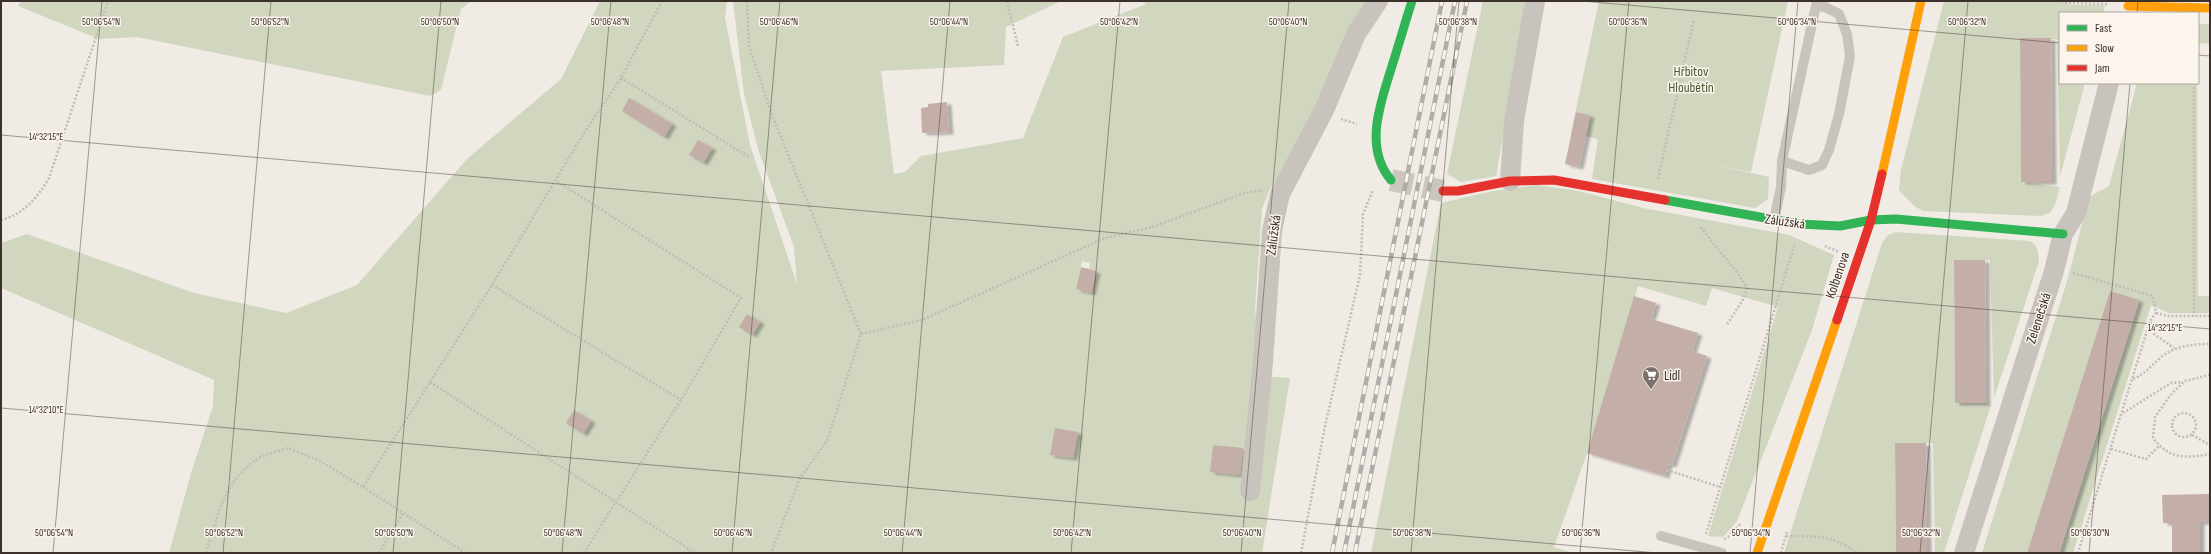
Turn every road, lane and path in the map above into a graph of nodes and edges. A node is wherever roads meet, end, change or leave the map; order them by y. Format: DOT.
graph roads {
  1 [pos="108,1"];
  2 [pos="662,1"];
  3 [pos="747,1"];
  4 [pos="1007,1"];
  5 [pos="1378,1"];
  6 [pos="1412,1"];
  7 [pos="1535,1"];
  8 [pos="1921,1"];
  9 [pos="2062,1"];
  10 [pos="1816,3"];
  11 [pos="2127,7"];
  12 [pos="2210,8"];
  13 [pos="1694,19"];
  14 [pos="1018,46"];
  15 [pos="621,78"];
  16 [pos="2109,84"];
  17 [pos="2194,84"];
  18 [pos="749,157"];
  19 [pos="1782,161"];
  20 [pos="1383,173"];
  21 [pos="1391,180"];
  22 [pos="556,181"];
  23 [pos="1510,181"];
  24 [pos="1443,191"];
  25 [pos="1280,194"];
  26 [pos="1654,198"];
  27 [pos="1686,202"];
  28 [pos="1,220"];
  29 [pos="1774,220"];
  30 [pos="1872,220"];
  31 [pos="2063,234"];
  32 [pos="1797,237"];
  33 [pos="1831,249"];
  34 [pos="1842,253"];
  35 [pos="2054,271"];
  36 [pos="492,285"];
  37 [pos="2156,313"];
  38 [pos="2194,316"];
  39 [pos="2210,316"];
  40 [pos="2150,321"];
  41 [pos="1726,326"];
  42 [pos="861,334"];
  43 [pos="2210,344"];
  44 [pos="2174,348"];
  45 [pos="2210,375"];
  46 [pos="2132,379"];
  47 [pos="2185,381"];
  48 [pos="430,382"];
  49 [pos="681,400"];
  50 [pos="2122,413"];
  51 [pos="2192,434"];
  52 [pos="2210,445"];
  53 [pos="2160,446"];
  54 [pos="2111,449"];
  55 [pos="2210,454"];
  56 [pos="1667,470"];
  57 [pos="363,487"];
  58 [pos="1720,487"];
  59 [pos="1250,491"];
  60 [pos="616,502"];
  61 [pos="403,513"];
  62 [pos="1740,523"];
  63 [pos="1660,536"];
  64 [pos="1786,536"];
  65 [pos="1711,538"];
  66 [pos="1722,540"];
  67 [pos="206,553"];
  68 [pos="379,553"];
  69 [pos="464,553"];
  70 [pos="584,553"];
  71 [pos="695,553"];
  72 [pos="771,553"];
  73 [pos="1301,553"];
  74 [pos="1722,553"];
  75 [pos="1757,553"];
  76 [pos="1857,553"];
  77 [pos="1964,553"];
  78 [pos="2078,553"];
  1 -- 28 [label="path"];
  2 -- 15 [label="path"];
  3 -- 42 [label="path"];
  4 -- 14 [label="path"];
  5 -- 25 [label="street, Zálužská"];
  6 -- 20 [label="street"];
  7 -- 23 [label="street"];
  8 -- 30 [label="street, Kolbenova"];
  9 -- 11 [label="path"];
  10 -- 19 [label="lane"];
  10 -- 19 [label="lane"];
  11 -- 12 [label="street"];
  13 -- 26 [label="path"];
  15 -- 18 [label="path"];
  15 -- 22 [label="path"];
  16 -- 31 [label="street, Zelenečská"];
  17 -- 38 [label="path"];
  19 -- 29 [label="lane"];
  20 -- 21 [label="street"];
  20 -- 73 [label="path"];
  22 -- 36 [label="path"];
  22 -- 49 [label="path"];
  23 -- 24 [label="street, Zálužská"];
  23 -- 26 [label="street, Zálužská"];
  25 -- 42 [label="path"];
  25 -- 59 [label="street, Zálužská"];
  26 -- 27 [label="street, Zálužská"];
  27 -- 29 [label="street, Zálužská"];
  27 -- 41 [label="path"];
  29 -- 30 [label="street, Zálužská"];
  30 -- 31 [label="street, Zálužská"];
  30 -- 75 [label="street, Kolbenova"];
  31 -- 35 [label="street, Zelenečská"];
  32 -- 58 [label="path"];
  33 -- 34 [label="path"];
  35 -- 37 [label="path"];
  35 -- 77 [label="street, Zelenečská"];
  36 -- 48 [label="path"];
  36 -- 49 [label="path"];
  37 -- 38 [label="path"];
  37 -- 40 [label="path"];
  38 -- 39 [label="path"];
  40 -- 44 [label="path"];
  40 -- 46 [label="path"];
  42 -- 72 [label="path"];
  43 -- 44 [label="path"];
  44 -- 46 [label="path"];
  45 -- 47 [label="path"];
  46 -- 50 [label="path"];
  47 -- 50 [label="path"];
  47 -- 53 [label="path"];
  48 -- 57 [label="path"];
  48 -- 60 [label="path"];
  49 -- 60 [label="path"];
  50 -- 54 [label="path"];
  51 -- 51 [label="path"];
  51 -- 52 [label="path"];
  53 -- 54 [label="path"];
  53 -- 55 [label="path"];
  54 -- 78 [label="path"];
  56 -- 58 [label="path"];
  57 -- 61 [label="path"];
  57 -- 67 [label="path"];
  58 -- 65 [label="path"];
  60 -- 70 [label="path"];
  60 -- 71 [label="path"];
  61 -- 68 [label="path"];
  61 -- 69 [label="path"];
  62 -- 66 [label="path"];
  63 -- 74 [label="lane"];
  64 -- 76 [label="path"];
}
